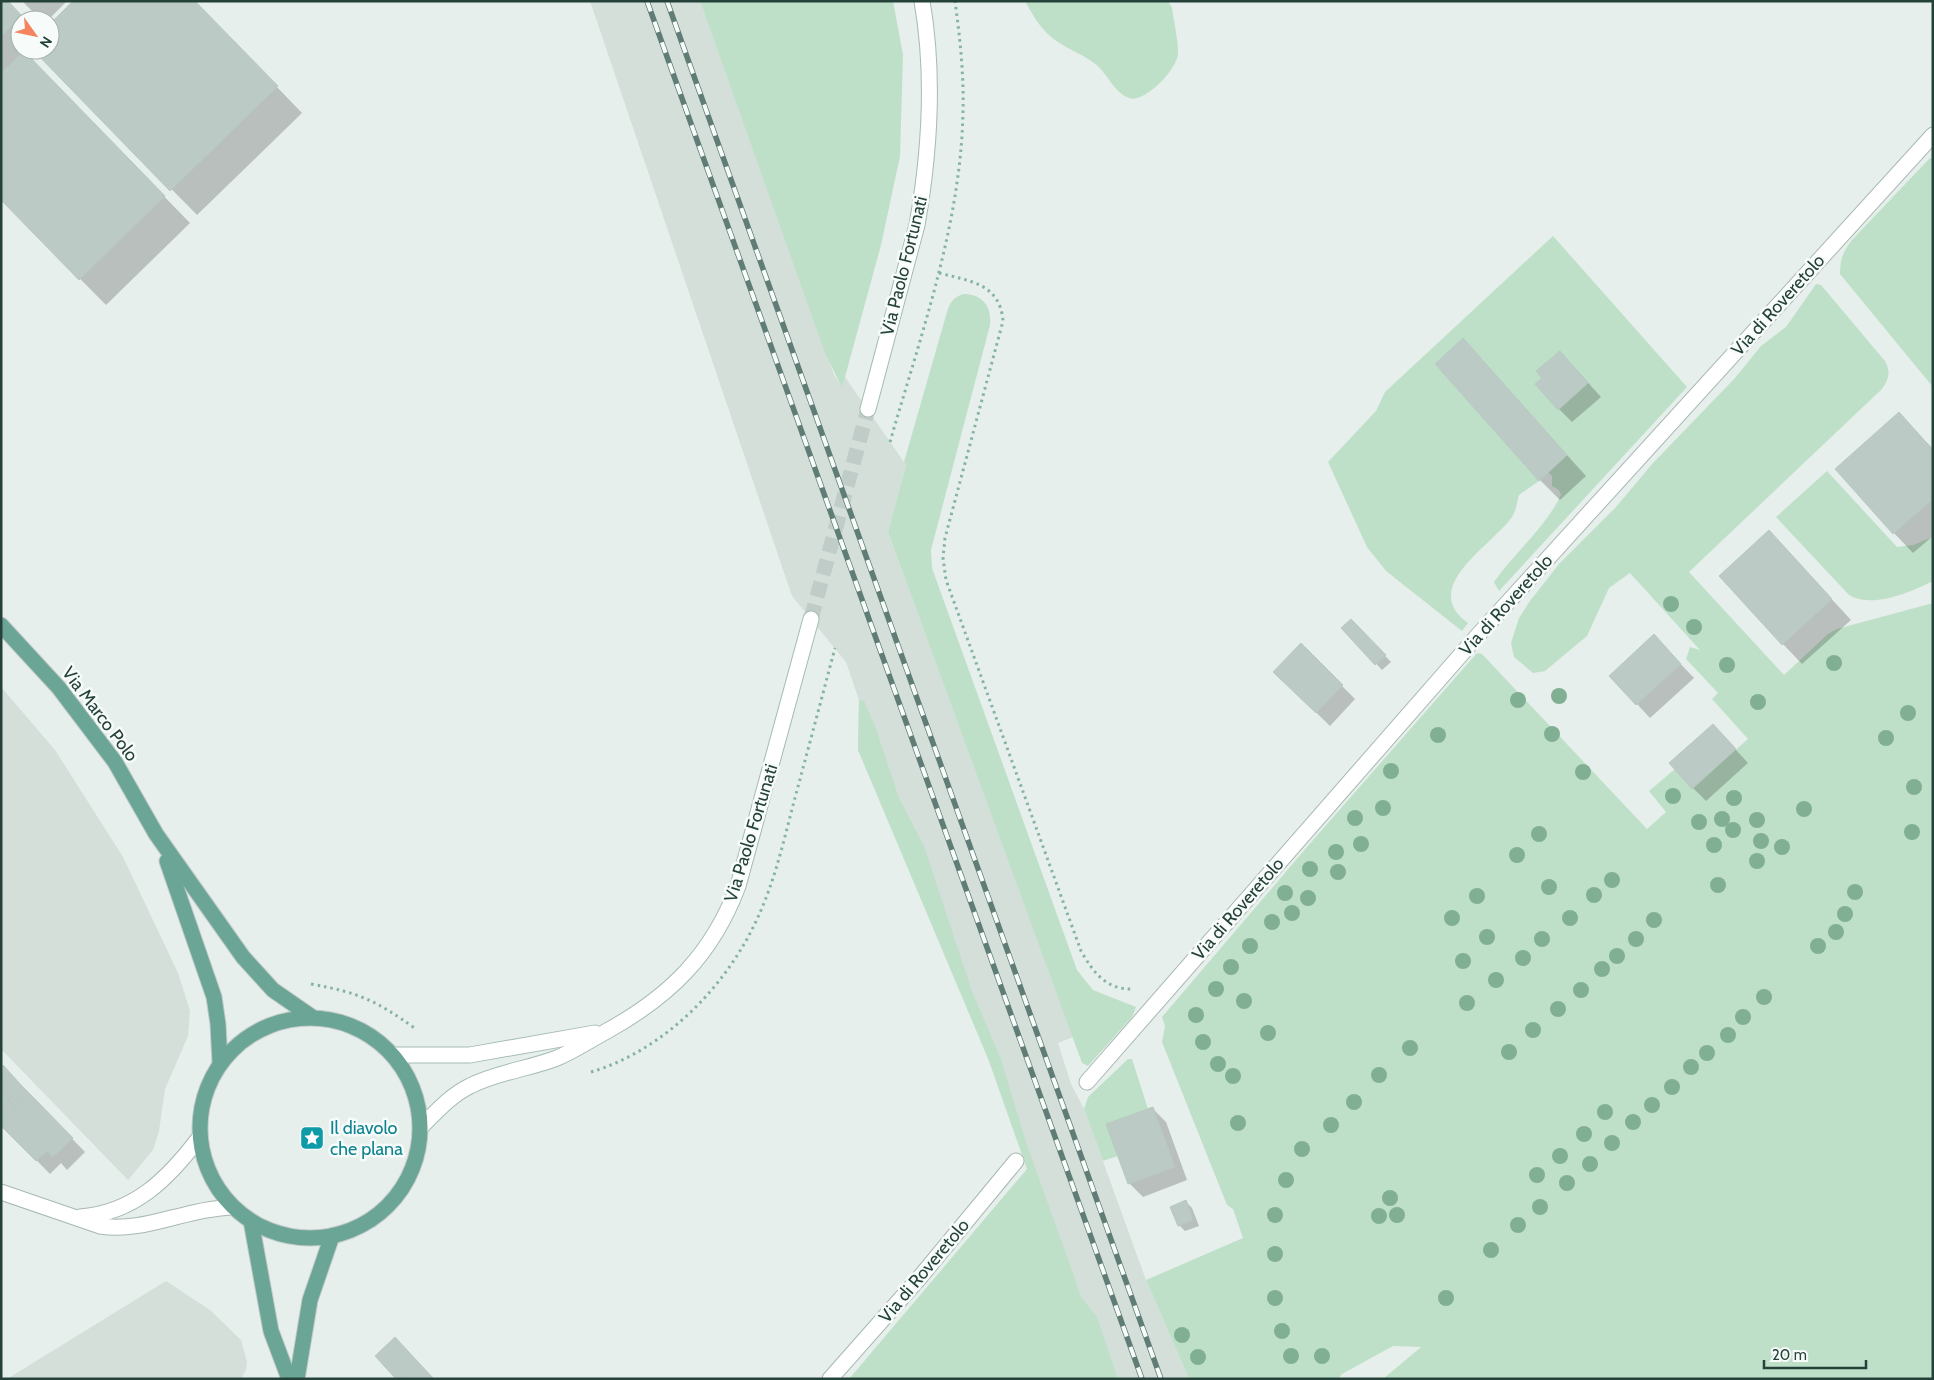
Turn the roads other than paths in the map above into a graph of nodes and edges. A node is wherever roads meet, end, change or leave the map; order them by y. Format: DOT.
graph roads {
  1 [pos="922,1"];
  2 [pos="1933,135"];
  3 [pos="868,409"];
  4 [pos="811,619"];
  5 [pos="1,625"];
  6 [pos="156,834"];
  7 [pos="312,1018"];
  8 [pos="608,1030"];
  9 [pos="394,1055"];
  10 [pos="220,1062"];
  11 [pos="1087,1082"];
  12 [pos="421,1127"];
  13 [pos="199,1138"];
  14 [pos="1016,1161"];
  15 [pos="1,1192"];
  16 [pos="232,1207"];
  17 [pos="78,1217"];
  18 [pos="251,1220"];
  19 [pos="332,1236"];
  20 [pos="289,1379"];
  21 [pos="298,1379"];
  22 [pos="830,1379"];
  1 -- 3 [label="street, Via Paolo Fortunati"];
  2 -- 11 [label="street, Via di Roveretolo"];
  4 -- 8 [label="street, Via Paolo Fortunati"];
  5 -- 6 [label="main road, Via Marco Polo"];
  6 -- 7 [label="main road, Via Marco Polo"];
  6 -- 10 [label="main road, Via Marco Polo"];
  7 -- 9 [label="main road"];
  7 -- 10 [label="main road"];
  8 -- 9 [label="street, Via Paolo Fortunati"];
  8 -- 12 [label="street, Via Paolo Fortunati"];
  9 -- 12 [label="main road"];
  10 -- 13 [label="main road"];
  12 -- 19 [label="main road"];
  13 -- 16 [label="main road"];
  13 -- 17 [label="street"];
  14 -- 22 [label="street, Via di Roveretolo"];
  15 -- 17 [label="street"];
  16 -- 17 [label="street"];
  16 -- 18 [label="main road"];
  18 -- 19 [label="main road"];
  18 -- 20 [label="main road"];
  19 -- 21 [label="main road"];
}
